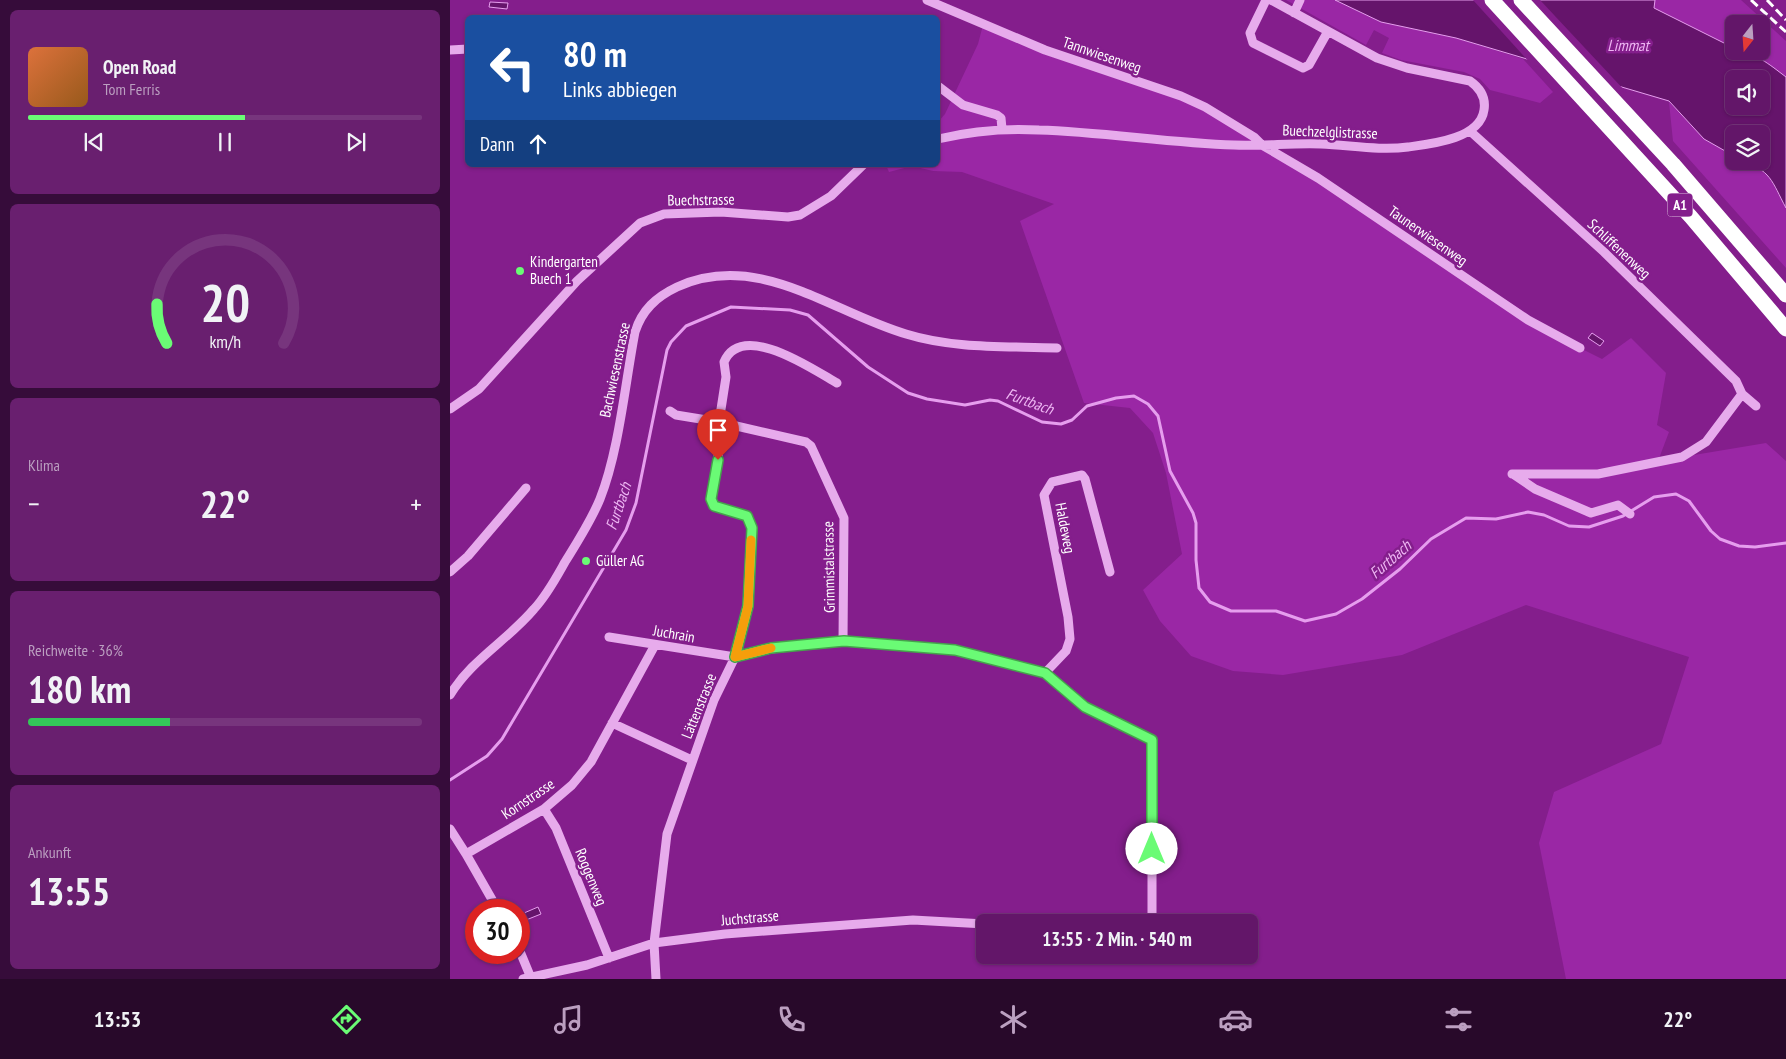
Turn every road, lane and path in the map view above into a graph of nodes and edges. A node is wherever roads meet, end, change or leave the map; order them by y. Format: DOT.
graph roads {
  1 [pos="927,0"];
  2 [pos="1266,0"];
  3 [pos="1271,0"];
  4 [pos="1300,0"];
  5 [pos="1492,0"];
  6 [pos="1521,0"];
  7 [pos="1294,13"];
  8 [pos="1327,33"];
  9 [pos="465,49"];
  10 [pos="450,50"];
  11 [pos="940,88"];
  12 [pos="1002,129"];
  13 [pos="1470,131"];
  14 [pos="940,139"];
  15 [pos="1262,145"];
  16 [pos="861,167"];
  17 [pos="1786,295"];
  18 [pos="1786,329"];
  19 [pos="1057,348"];
  20 [pos="1580,348"];
  21 [pos="837,383"];
  22 [pos="1742,394"];
  23 [pos="1756,406"];
  24 [pos="450,409"];
  25 [pos="670,411"];
  26 [pos="719,422"];
  27 [pos="526,488"];
  28 [pos="1628,511"];
  29 [pos="450,572"];
  30 [pos="1110,572"];
  31 [pos="608,637"];
  32 [pos="844,641"];
  33 [pos="655,645"];
  34 [pos="735,657"];
  35 [pos="1045,673"];
  36 [pos="450,695"];
  37 [pos="612,723"];
  38 [pos="692,760"];
  39 [pos="544,809"];
  40 [pos="450,829"];
  41 [pos="466,854"];
  42 [pos="492,899"];
  43 [pos="1152,914"];
  44 [pos="976,923"];
  45 [pos="654,943"];
  46 [pos="609,958"];
  47 [pos="523,964"];
  48 [pos="527,978"];
  49 [pos="656,979"];
  1 -- 15 [label="street, Tannwiesenweg"];
  2 -- 8 [label="street"];
  3 -- 7 [label="street"];
  4 -- 7 [label="street"];
  5 -- 18 [label="highway, A1"];
  6 -- 17 [label="highway, A1"];
  7 -- 8 [label="street"];
  8 -- 13 [label="street"];
  9 -- 10 [label="street"];
  11 -- 12 [label="street"];
  12 -- 14 [label="street, Buechzelglistrasse"];
  12 -- 15 [label="street, Buechzelglistrasse"];
  13 -- 15 [label="street, Buechzelglistrasse"];
  13 -- 22 [label="street, Schliffenenweg"];
  15 -- 20 [label="street, Taunerwiesenweg"];
  16 -- 24 [label="street, Buechstrasse"];
  19 -- 36 [label="street, Bachwiesenstrasse"];
  21 -- 26 [label="street"];
  22 -- 23 [label="street, Schliffenenweg"];
  22 -- 28 [label="street"];
  25 -- 26 [label="street"];
  26 -- 32 [label="street, Grimmistalstrasse"];
  26 -- 34 [label="street, Lättenstrasse"];
  27 -- 29 [label="street"];
  30 -- 35 [label="street, Haldeweg"];
  31 -- 33 [label="street, Juchrain"];
  32 -- 34 [label="street"];
  32 -- 35 [label="street"];
  33 -- 34 [label="street, Juchrain"];
  33 -- 37 [label="street, Kornstrasse"];
  34 -- 38 [label="street, Lättenstrasse"];
  35 -- 43 [label="street"];
  37 -- 38 [label="street"];
  37 -- 39 [label="street, Kornstrasse"];
  38 -- 45 [label="street, Lättenstrasse"];
  39 -- 41 [label="street, Kornstrasse"];
  39 -- 46 [label="street, Roggenweg"];
  40 -- 41 [label="street"];
  41 -- 42 [label="street"];
  44 -- 45 [label="street, Juchstrasse"];
  45 -- 46 [label="street, Juchstrasse"];
  45 -- 49 [label="street, Lättenstrasse"];
  46 -- 48 [label="street, Juchstrasse"];
  47 -- 48 [label="street"];
}
